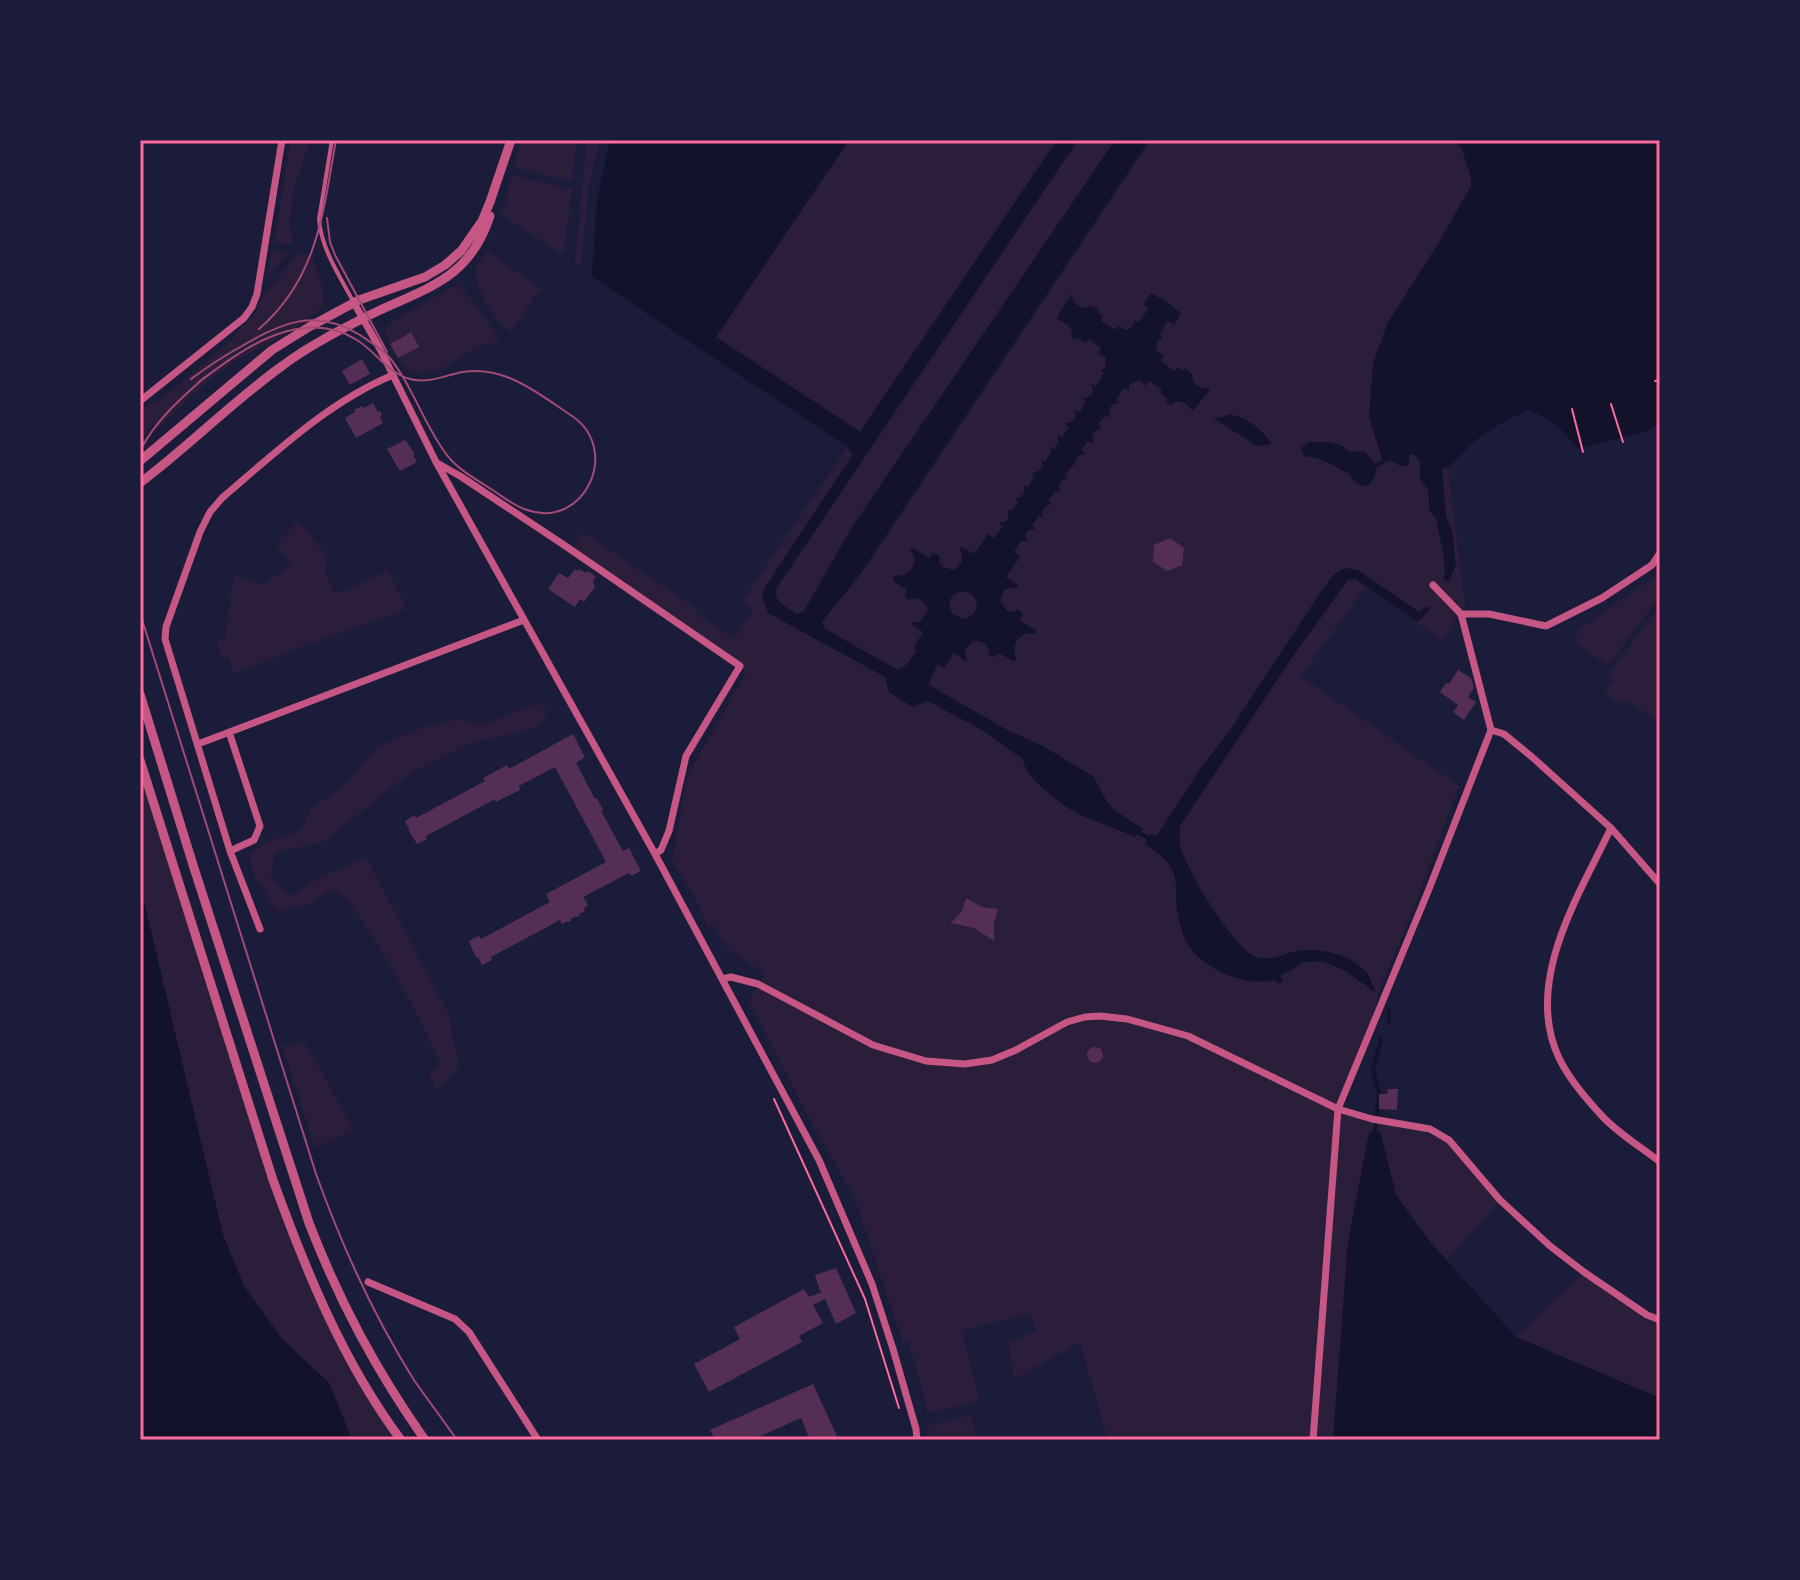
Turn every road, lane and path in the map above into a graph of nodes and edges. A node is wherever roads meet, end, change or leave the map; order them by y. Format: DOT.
graph roads {
  1 [pos="282,140"];
  2 [pos="332,140"];
  3 [pos="511,140"];
  4 [pos="500,178"];
  5 [pos="354,303"];
  6 [pos="364,319"];
  7 [pos="393,375"];
  8 [pos="1660,380"];
  9 [pos="1655,381"];
  10 [pos="140,401"];
  11 [pos="1611,404"];
  12 [pos="1572,409"];
  13 [pos="165,439"];
  14 [pos="1623,442"];
  15 [pos="1583,452"];
  16 [pos="140,454"];
  17 [pos="140,461"];
  18 [pos="436,462"];
  19 [pos="140,483"];
  20 [pos="1660,553"];
  21 [pos="1433,585"];
  22 [pos="1461,614"];
  23 [pos="524,620"];
  24 [pos="140,694"];
  25 [pos="1491,730"];
  26 [pos="229,732"];
  27 [pos="198,744"];
  28 [pos="140,760"];
  29 [pos="1611,828"];
  30 [pos="230,851"];
  31 [pos="655,854"];
  32 [pos="1660,884"];
  33 [pos="260,929"];
  34 [pos="722,979"];
  35 [pos="772,1095"];
  36 [pos="1338,1109"];
  37 [pos="1660,1162"];
  38 [pos="368,1282"];
  39 [pos="1660,1320"];
  40 [pos="899,1407"];
  41 [pos="401,1440"];
  42 [pos="425,1440"];
  43 [pos="538,1440"];
  44 [pos="917,1440"];
  45 [pos="1313,1440"];
  1 -- 10 [label="street"];
  2 -- 5 [label="lane"];
  3 -- 4 [label="street"];
  4 -- 5 [label="street"];
  4 -- 6 [label="street"];
  5 -- 6 [label="street"];
  5 -- 13 [label="street"];
  6 -- 7 [label="street"];
  6 -- 19 [label="street"];
  7 -- 18 [label="street"];
  7 -- 27 [label="street"];
  8 -- 9 [label="path"];
  11 -- 14 [label="path"];
  12 -- 15 [label="path"];
  13 -- 16 [label="street"];
  13 -- 17 [label="street"];
  18 -- 23 [label="street"];
  18 -- 31 [label="street"];
  20 -- 22 [label="street"];
  21 -- 22 [label="street"];
  22 -- 25 [label="street"];
  23 -- 26 [label="street"];
  23 -- 31 [label="street"];
  24 -- 42 [label="street"];
  25 -- 29 [label="street"];
  25 -- 36 [label="street"];
  26 -- 27 [label="street"];
  26 -- 30 [label="street"];
  27 -- 30 [label="street"];
  28 -- 41 [label="street"];
  29 -- 32 [label="street"];
  29 -- 37 [label="street"];
  30 -- 33 [label="street"];
  31 -- 34 [label="street"];
  34 -- 36 [label="street"];
  34 -- 44 [label="street"];
  35 -- 40 [label="path"];
  36 -- 39 [label="street"];
  36 -- 45 [label="street"];
  38 -- 43 [label="street"];
}
